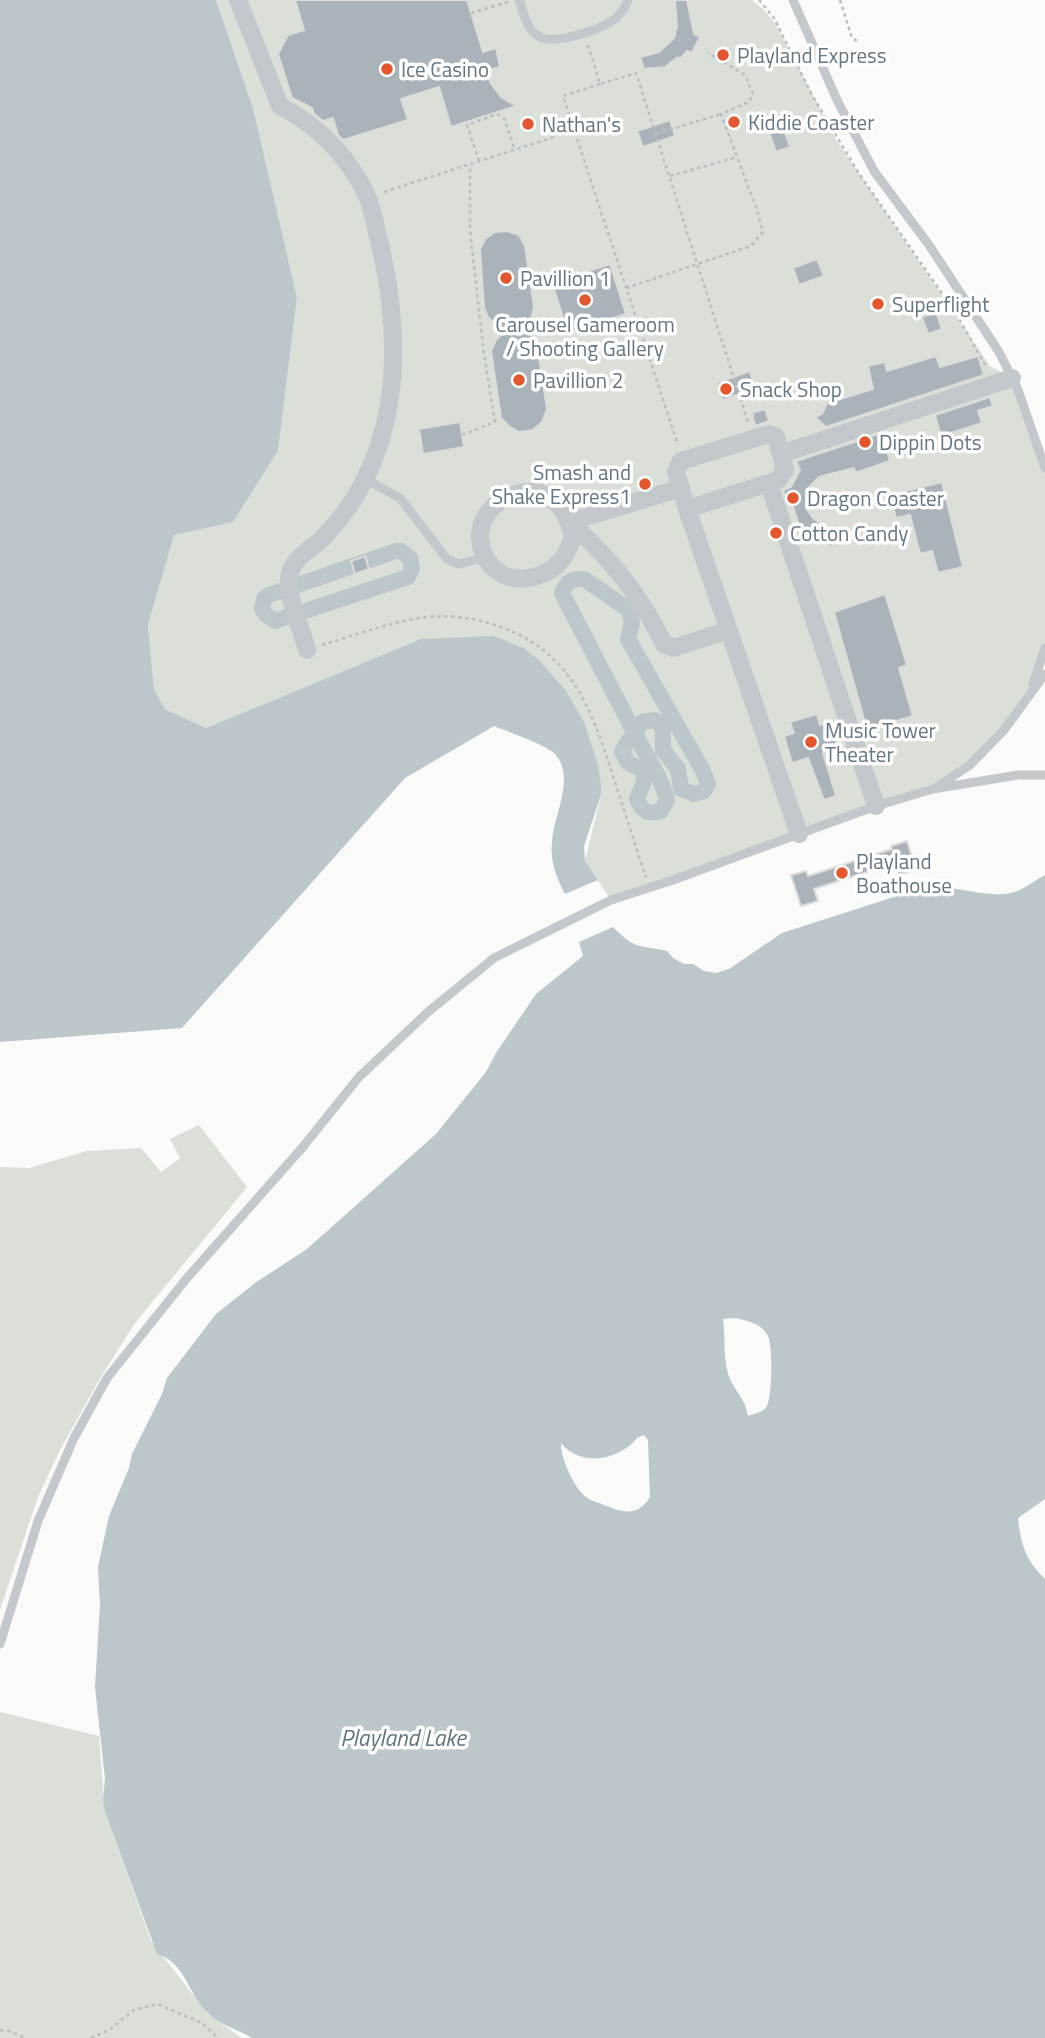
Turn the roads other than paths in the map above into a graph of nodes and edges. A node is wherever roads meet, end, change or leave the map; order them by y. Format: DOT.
graph roads {
  1 [pos="238,0"];
  2 [pos="517,0"];
  3 [pos="628,0"];
  4 [pos="793,0"];
  5 [pos="1012,378"];
  6 [pos="781,454"];
  7 [pos="1045,468"];
  8 [pos="365,479"];
  9 [pos="769,484"];
  10 [pos="681,488"];
  11 [pos="687,509"];
  12 [pos="570,522"];
  13 [pos="486,557"];
  14 [pos="729,630"];
  15 [pos="1045,648"];
  16 [pos="307,650"];
  17 [pos="1045,674"];
  18 [pos="1032,689"];
  19 [pos="1045,775"];
  20 [pos="933,789"];
  21 [pos="876,806"];
  22 [pos="799,834"];
  23 [pos="0,1644"];
  1 -- 8 [label="street"];
  2 -- 3 [label="lane"];
  4 -- 5 [label="lane"];
  5 -- 6 [label="street"];
  5 -- 7 [label="lane"];
  6 -- 9 [label="street"];
  6 -- 10 [label="street"];
  8 -- 13 [label="lane"];
  8 -- 16 [label="street"];
  9 -- 11 [label="street"];
  9 -- 21 [label="street"];
  10 -- 11 [label="street"];
  10 -- 12 [label="street"];
  11 -- 14 [label="street"];
  12 -- 13 [label="street"];
  12 -- 13 [label="street"];
  12 -- 14 [label="street"];
  14 -- 22 [label="street"];
  15 -- 18 [label="lane"];
  17 -- 18 [label="lane"];
  18 -- 20 [label="lane"];
  19 -- 20 [label="lane"];
  20 -- 21 [label="lane"];
  21 -- 22 [label="lane"];
  22 -- 23 [label="lane"];
}
